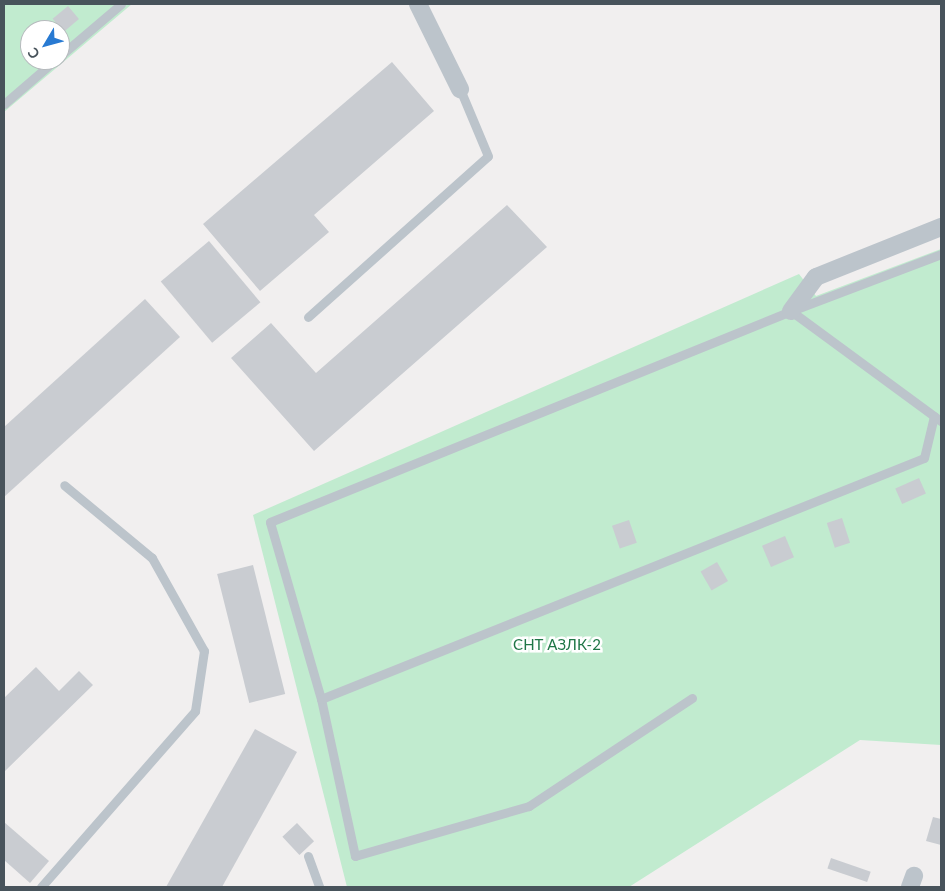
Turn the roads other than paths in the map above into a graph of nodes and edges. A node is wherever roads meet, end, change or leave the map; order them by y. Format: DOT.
graph roads {
  1 [pos="121,4"];
  2 [pos="418,4"];
  3 [pos="70,47"];
  4 [pos="43,70"];
  5 [pos="460,89"];
  6 [pos="4,104"];
  7 [pos="941,227"];
  8 [pos="941,254"];
  9 [pos="790,311"];
  10 [pos="308,318"];
  11 [pos="938,418"];
  12 [pos="64,485"];
  13 [pos="692,698"];
  14 [pos="321,699"];
  15 [pos="308,856"];
  16 [pos="41,887"];
  17 [pos="319,887"];
  1 -- 3 [label="lane"];
  2 -- 5 [label="street"];
  4 -- 6 [label="lane"];
  5 -- 10 [label="lane"];
  7 -- 9 [label="street"];
  8 -- 9 [label="lane"];
  9 -- 11 [label="lane"];
  9 -- 14 [label="lane"];
  11 -- 14 [label="lane"];
  12 -- 16 [label="lane"];
  13 -- 14 [label="lane"];
  15 -- 17 [label="lane"];
}
